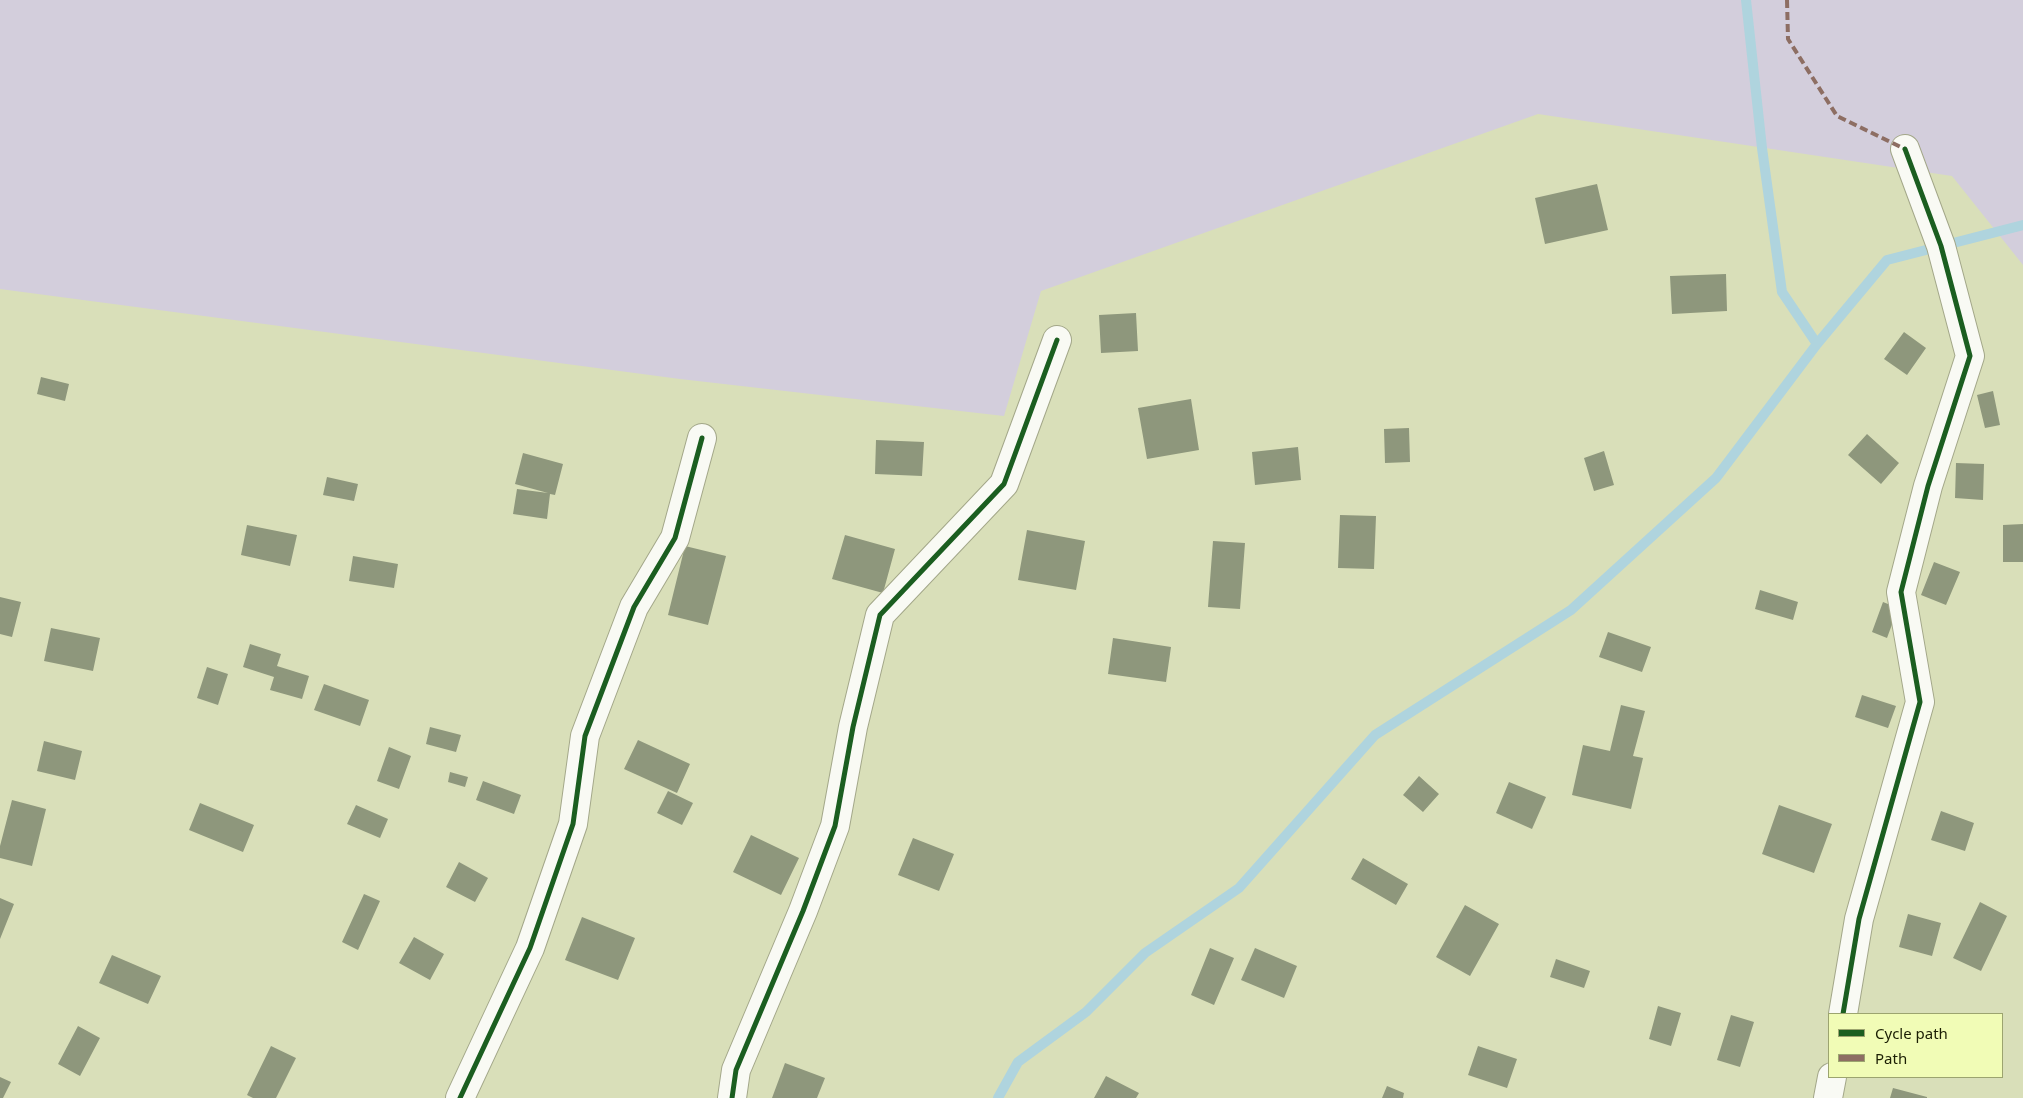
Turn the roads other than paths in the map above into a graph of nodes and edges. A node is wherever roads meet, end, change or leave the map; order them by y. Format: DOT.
graph roads {
  1 [pos="1905,148"];
  2 [pos="1057,340"];
  3 [pos="702,438"];
  4 [pos="1843,1013"];
  5 [pos="1832,1078"];
  6 [pos="460,1098"];
  7 [pos="732,1098"];
  8 [pos="1828,1098"];
  1 -- 4 [label="street"];
  2 -- 7 [label="street"];
  3 -- 6 [label="street"];
  5 -- 8 [label="street"];
}
